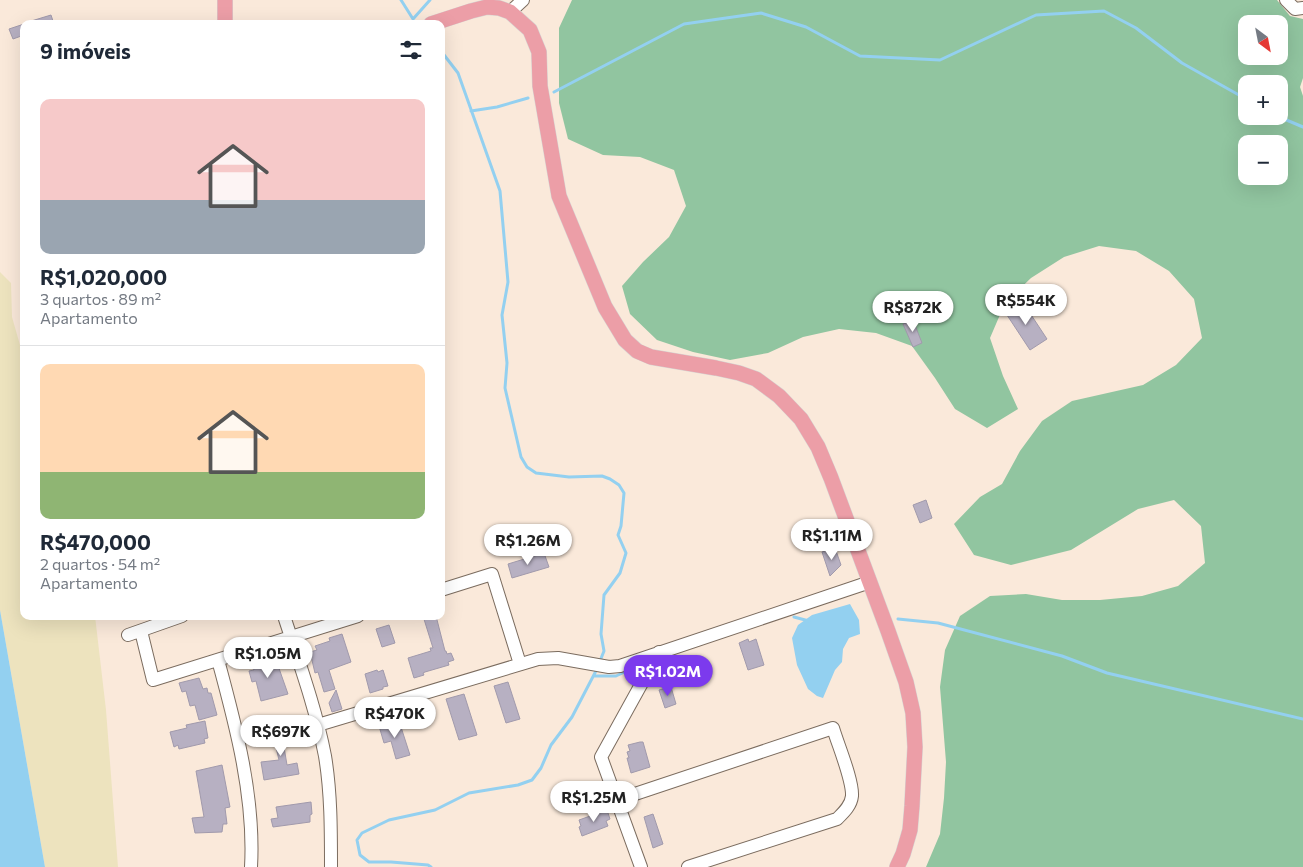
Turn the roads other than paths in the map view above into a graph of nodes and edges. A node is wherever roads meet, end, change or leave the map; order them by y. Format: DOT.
graph roads {
  1 [pos="225,0"];
  2 [pos="523,0"];
  3 [pos="1286,0"];
  4 [pos="1303,8"];
  5 [pos="510,12"];
  6 [pos="225,20"];
  7 [pos="445,20"];
  8 [pos="869,579"];
  9 [pos="445,589"];
  10 [pos="171,620"];
  11 [pos="285,620"];
  12 [pos="345,620"];
  13 [pos="141,631"];
  14 [pos="128,635"];
  15 [pos="291,637"];
  16 [pos="659,652"];
  17 [pos="218,660"];
  18 [pos="520,664"];
  19 [pos="318,725"];
  20 [pos="617,800"];
  21 [pos="251,867"];
  22 [pos="331,867"];
  23 [pos="641,867"];
  24 [pos="688,867"];
  25 [pos="897,867"];
  1 -- 6 [label="main road"];
  2 -- 5 [label="street"];
  3 -- 4 [label="street"];
  5 -- 7 [label="main road"];
  5 -- 8 [label="main road"];
  8 -- 16 [label="street"];
  8 -- 25 [label="main road"];
  9 -- 18 [label="street"];
  10 -- 13 [label="street"];
  11 -- 15 [label="street"];
  12 -- 15 [label="street"];
  13 -- 14 [label="street"];
  13 -- 17 [label="street"];
  15 -- 17 [label="street"];
  15 -- 19 [label="street"];
  16 -- 18 [label="street"];
  16 -- 20 [label="street"];
  17 -- 21 [label="street"];
  18 -- 19 [label="street"];
  19 -- 22 [label="street"];
  20 -- 23 [label="street"];
  20 -- 24 [label="street"];
}
